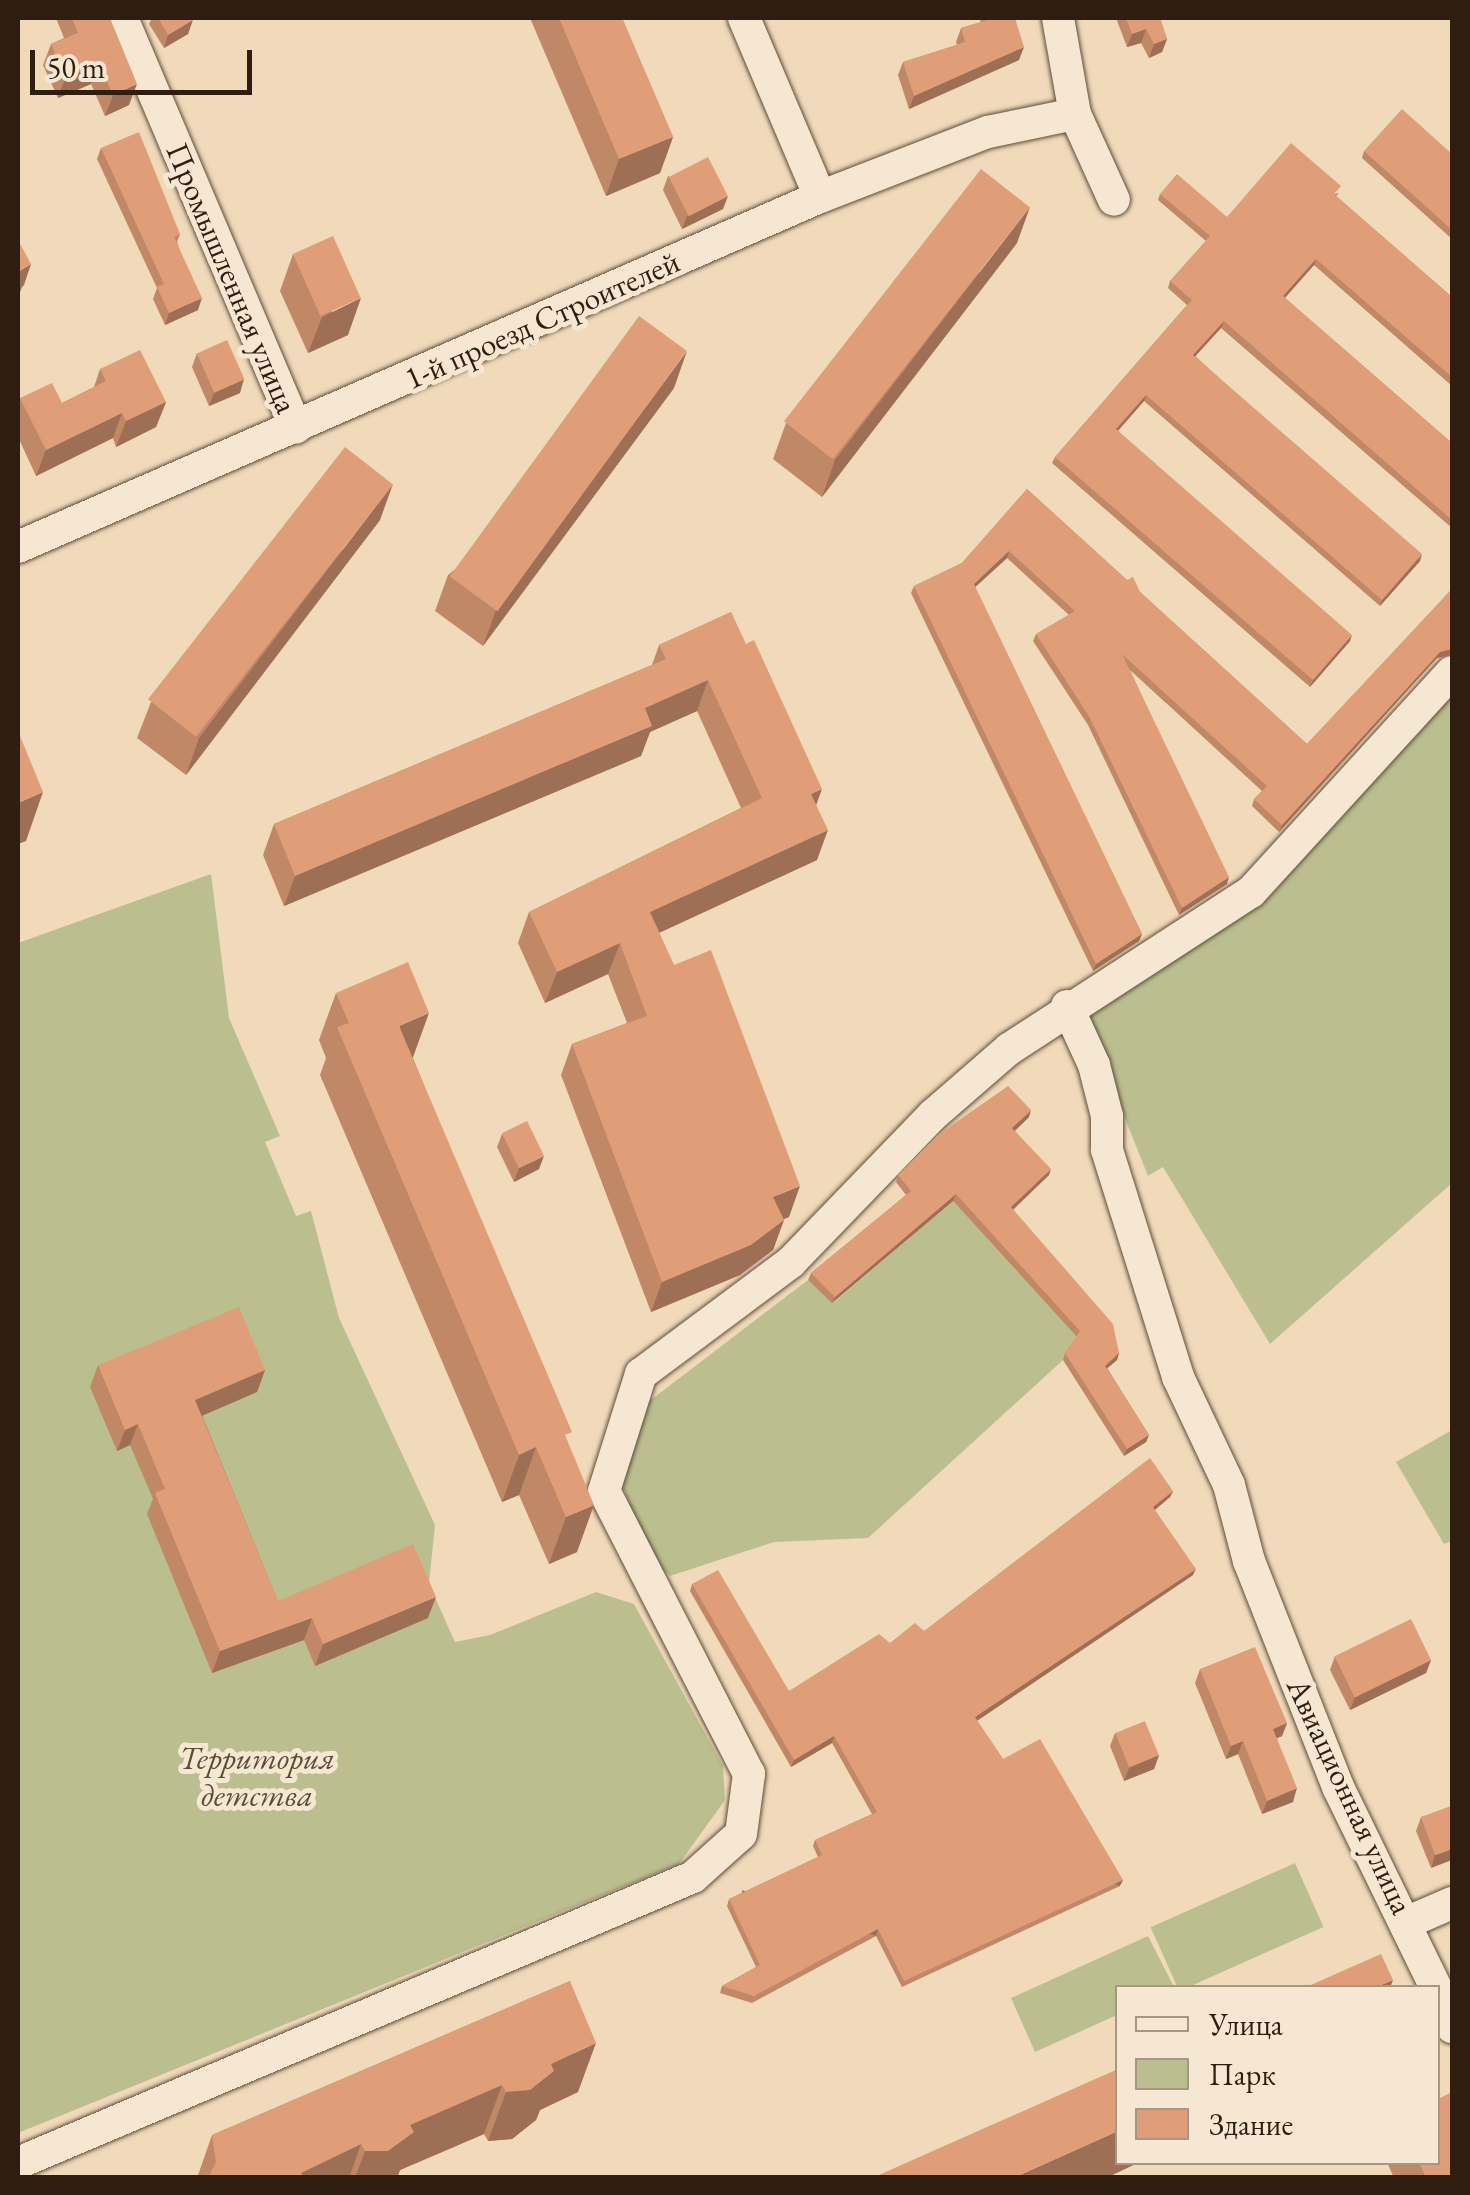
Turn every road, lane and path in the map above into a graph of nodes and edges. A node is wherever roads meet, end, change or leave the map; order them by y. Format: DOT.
graph roads {
  1 [pos="122,18"];
  2 [pos="744,18"];
  3 [pos="1058,18"];
  4 [pos="1075,114"];
  5 [pos="820,197"];
  6 [pos="1114,200"];
  7 [pos="296,428"];
  8 [pos="21,537"];
  9 [pos="1452,672"];
  10 [pos="1067,1006"];
  11 [pos="1452,1903"];
  12 [pos="1408,1922"];
  13 [pos="1435,1985"];
  14 [pos="1440,1997"];
  15 [pos="1452,2027"];
  16 [pos="18,2163"];
  1 -- 7 [label="street, Промышленная улица"];
  2 -- 5 [label="street"];
  3 -- 4 [label="street"];
  4 -- 5 [label="street, 1-й проезд Строителей"];
  4 -- 6 [label="street"];
  5 -- 7 [label="street, 1-й проезд Строителей"];
  7 -- 8 [label="street, 1-й проезд Строителей"];
  9 -- 10 [label="street"];
  10 -- 12 [label="street, Авиационная улица"];
  10 -- 16 [label="street"];
  11 -- 12 [label="street"];
  12 -- 13 [label="street, Авиационная улица"];
  14 -- 15 [label="street, Авиационная улица"];
}
